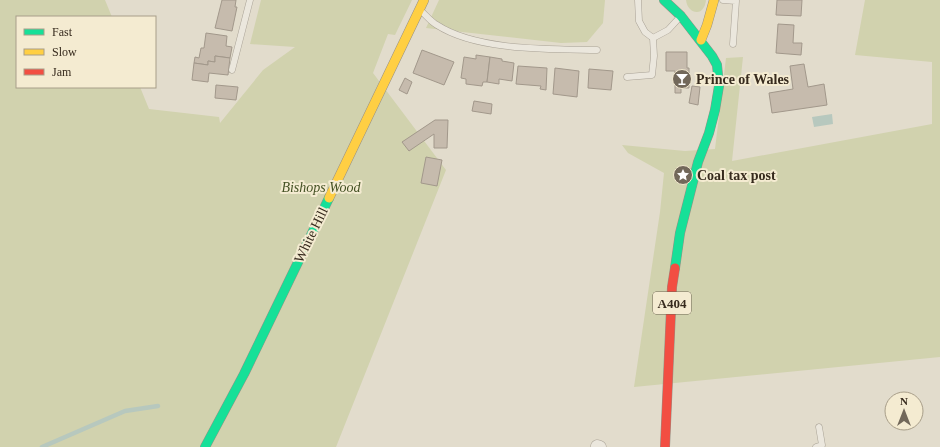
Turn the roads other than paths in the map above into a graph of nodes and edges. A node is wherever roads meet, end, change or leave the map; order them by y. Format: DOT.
graph roads {
  1 [pos="250,0"];
  2 [pos="424,0"];
  3 [pos="638,0"];
  4 [pos="664,0"];
  5 [pos="714,0"];
  6 [pos="723,0"];
  7 [pos="420,9"];
  8 [pos="681,16"];
  9 [pos="653,38"];
  10 [pos="701,40"];
  11 [pos="733,44"];
  12 [pos="597,50"];
  13 [pos="232,70"];
  14 [pos="627,77"];
  15 [pos="819,427"];
  16 [pos="205,447"];
  17 [pos="664,447"];
  18 [pos="816,447"];
  1 -- 13 [label="lane"];
  2 -- 7 [label="street, White Hill"];
  3 -- 9 [label="lane"];
  4 -- 8 [label="street, A404"];
  5 -- 10 [label="street"];
  6 -- 11 [label="lane"];
  7 -- 12 [label="lane"];
  7 -- 16 [label="street, White Hill"];
  8 -- 9 [label="lane"];
  8 -- 10 [label="street, A404"];
  9 -- 14 [label="lane"];
  10 -- 17 [label="street, A404"];
  15 -- 18 [label="lane"];
}
